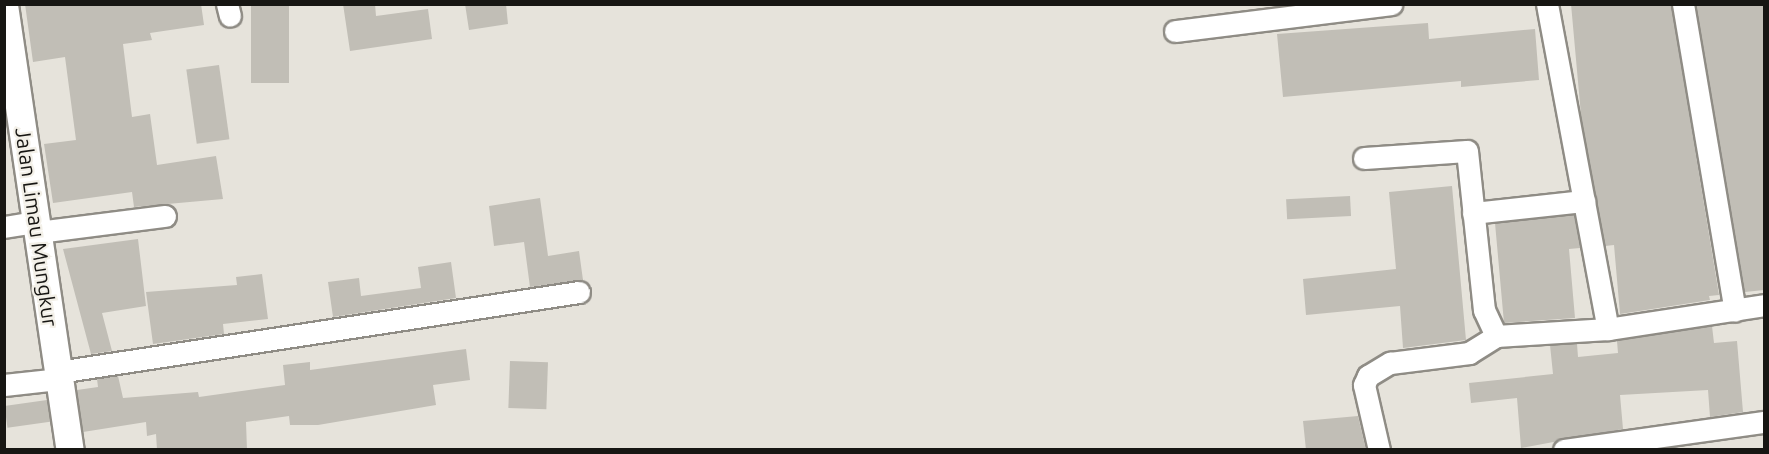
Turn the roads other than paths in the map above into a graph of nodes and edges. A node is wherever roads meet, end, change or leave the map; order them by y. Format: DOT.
graph roads {
  1 [pos="1391,4"];
  2 [pos="1547,4"];
  3 [pos="1683,4"];
  4 [pos="4,5"];
  5 [pos="1306,8"];
  6 [pos="1175,31"];
  7 [pos="10,65"];
  8 [pos="1364,158"];
  9 [pos="1584,201"];
  10 [pos="1473,213"];
  11 [pos="165,216"];
  12 [pos="4,227"];
  13 [pos="37,227"];
  14 [pos="579,292"];
  15 [pos="1764,306"];
  16 [pos="1735,311"];
  17 [pos="1608,329"];
  18 [pos="1496,336"];
  19 [pos="58,375"];
  20 [pos="4,386"];
  21 [pos="1764,422"];
  22 [pos="70,450"];
  23 [pos="1379,450"];
  24 [pos="1564,450"];
  1 -- 5 [label="street"];
  2 -- 9 [label="street"];
  3 -- 16 [label="street"];
  4 -- 7 [label="street, Jalan Limau Mungkur"];
  5 -- 6 [label="street"];
  7 -- 13 [label="street, Jalan Limau Mungkur"];
  8 -- 10 [label="street"];
  9 -- 10 [label="street"];
  9 -- 17 [label="street"];
  10 -- 18 [label="street"];
  11 -- 13 [label="street"];
  12 -- 13 [label="street"];
  13 -- 19 [label="street, Jalan Limau Mungkur"];
  14 -- 19 [label="street"];
  15 -- 16 [label="street"];
  16 -- 17 [label="street"];
  17 -- 18 [label="street"];
  18 -- 23 [label="street"];
  19 -- 20 [label="street"];
  19 -- 22 [label="street, Jalan Limau Mungkur"];
  21 -- 24 [label="street"];
}
